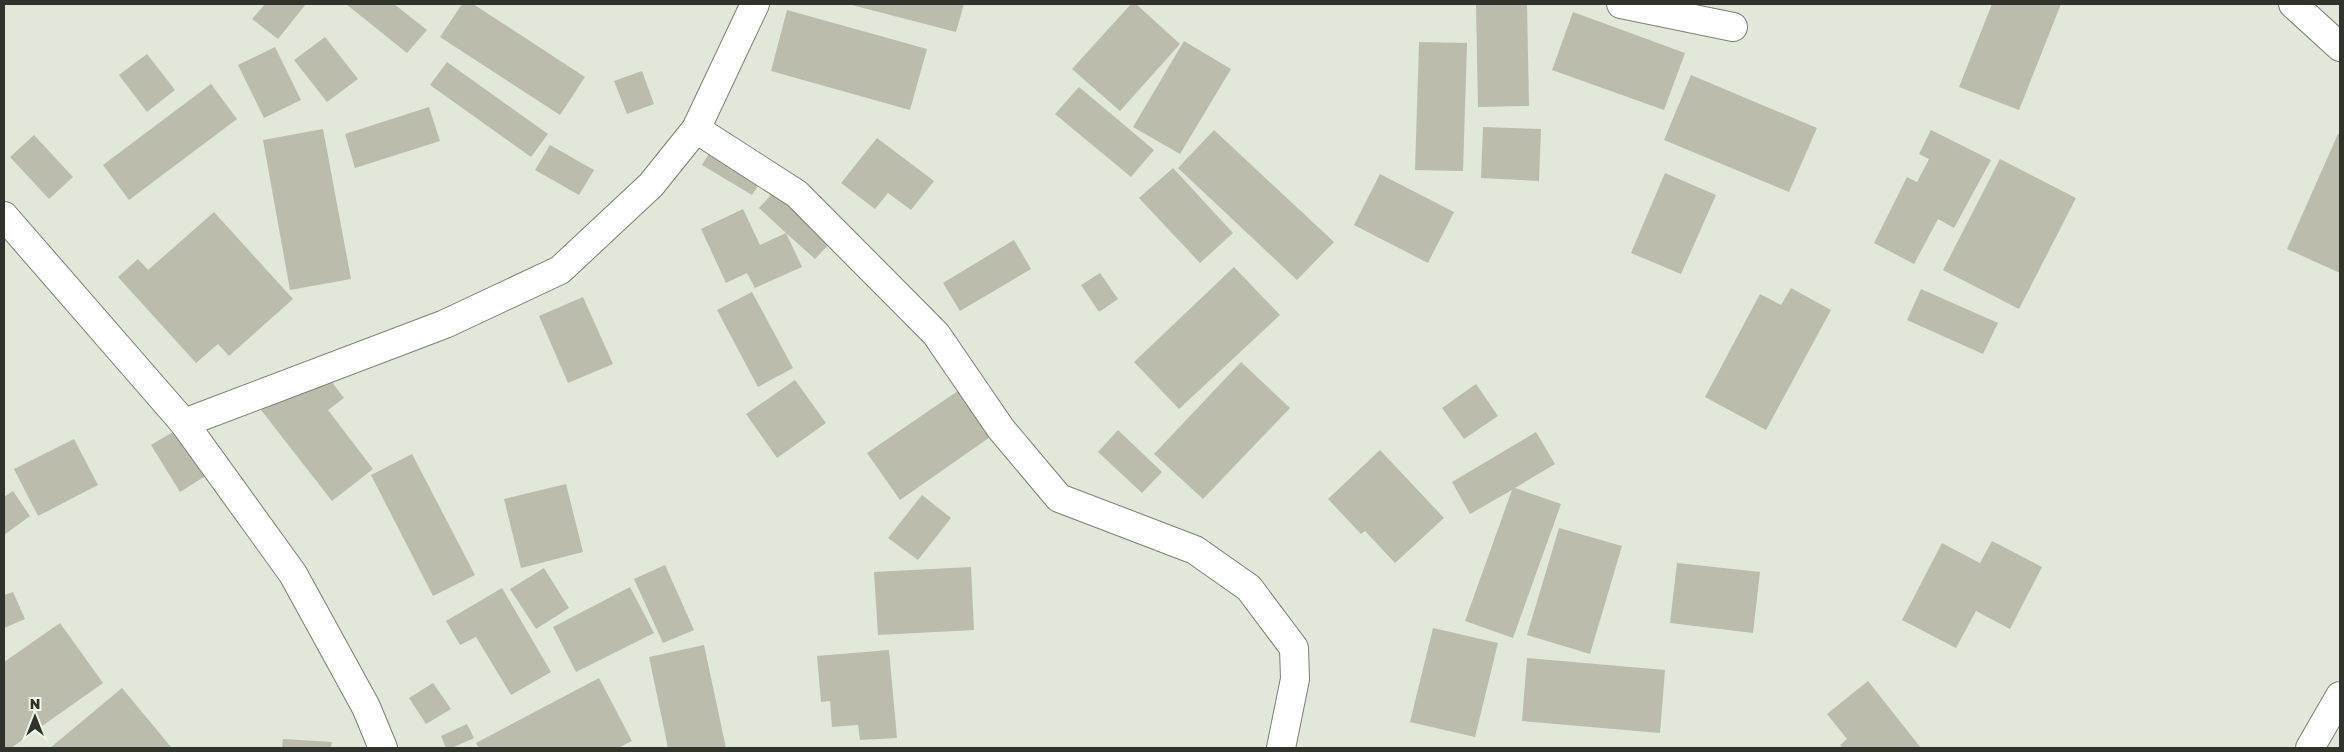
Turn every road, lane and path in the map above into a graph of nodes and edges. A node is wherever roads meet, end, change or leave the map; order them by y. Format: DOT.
graph roads {
  1 [pos="755,4"];
  2 [pos="1621,4"];
  3 [pos="2310,9"];
  4 [pos="1733,27"];
  5 [pos="2340,47"];
  6 [pos="696,129"];
  7 [pos="4,216"];
  8 [pos="184,423"];
  9 [pos="2340,696"];
  10 [pos="383,748"];
  11 [pos="1281,748"];
  12 [pos="2310,748"];
  1 -- 6 [label="street"];
  2 -- 4 [label="street"];
  3 -- 5 [label="street"];
  6 -- 8 [label="street"];
  6 -- 11 [label="street"];
  7 -- 8 [label="street"];
  8 -- 10 [label="street"];
  9 -- 12 [label="street"];
}
